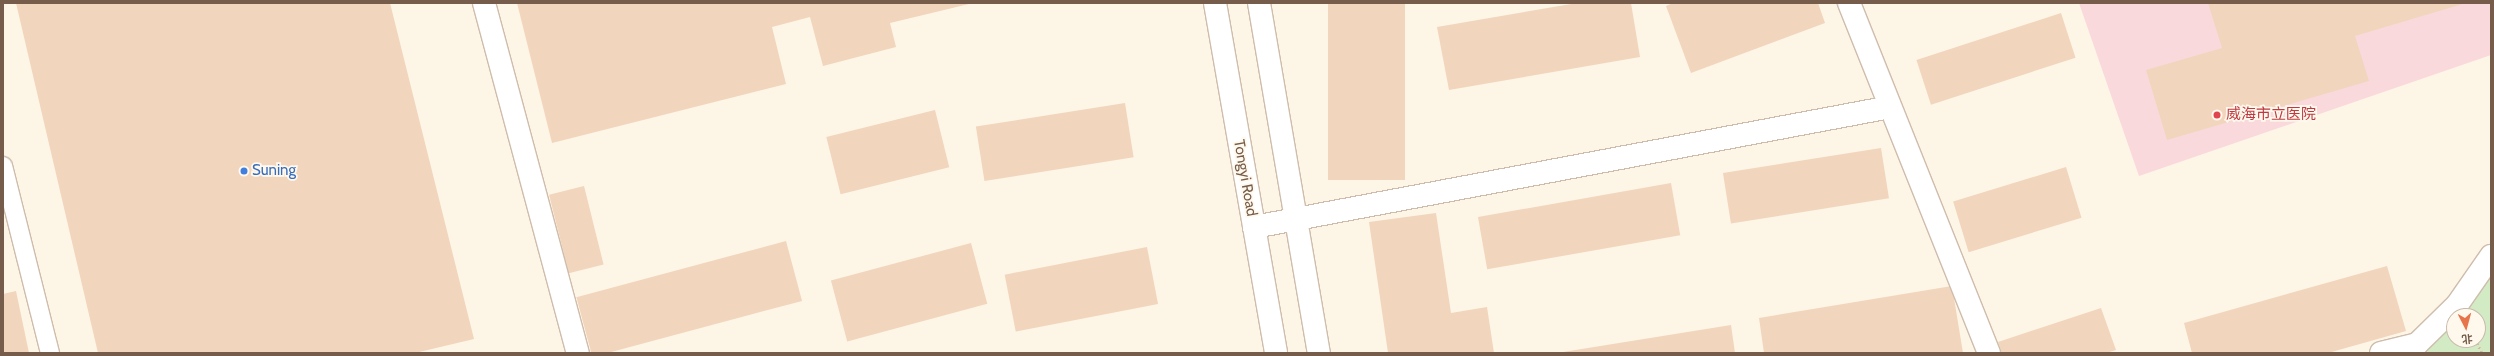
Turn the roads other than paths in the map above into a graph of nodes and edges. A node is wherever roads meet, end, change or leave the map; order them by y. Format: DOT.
graph roads {
  1 [pos="484,3"];
  2 [pos="1215,3"];
  3 [pos="1259,3"];
  4 [pos="1849,3"];
  5 [pos="1890,107"];
  6 [pos="3,166"];
  7 [pos="1296,219"];
  8 [pos="1254,227"];
  9 [pos="2491,256"];
  10 [pos="50,353"];
  11 [pos="578,353"];
  12 [pos="1276,353"];
  13 [pos="1319,353"];
  14 [pos="1989,353"];
  15 [pos="2381,353"];
  1 -- 11 [label="street"];
  2 -- 8 [label="street, Tongyi Road"];
  3 -- 7 [label="street"];
  4 -- 5 [label="street"];
  5 -- 7 [label="street"];
  5 -- 14 [label="street"];
  6 -- 10 [label="lane"];
  7 -- 8 [label="street"];
  7 -- 13 [label="street"];
  8 -- 12 [label="street, Tongyi Road"];
  9 -- 15 [label="street"];
}
